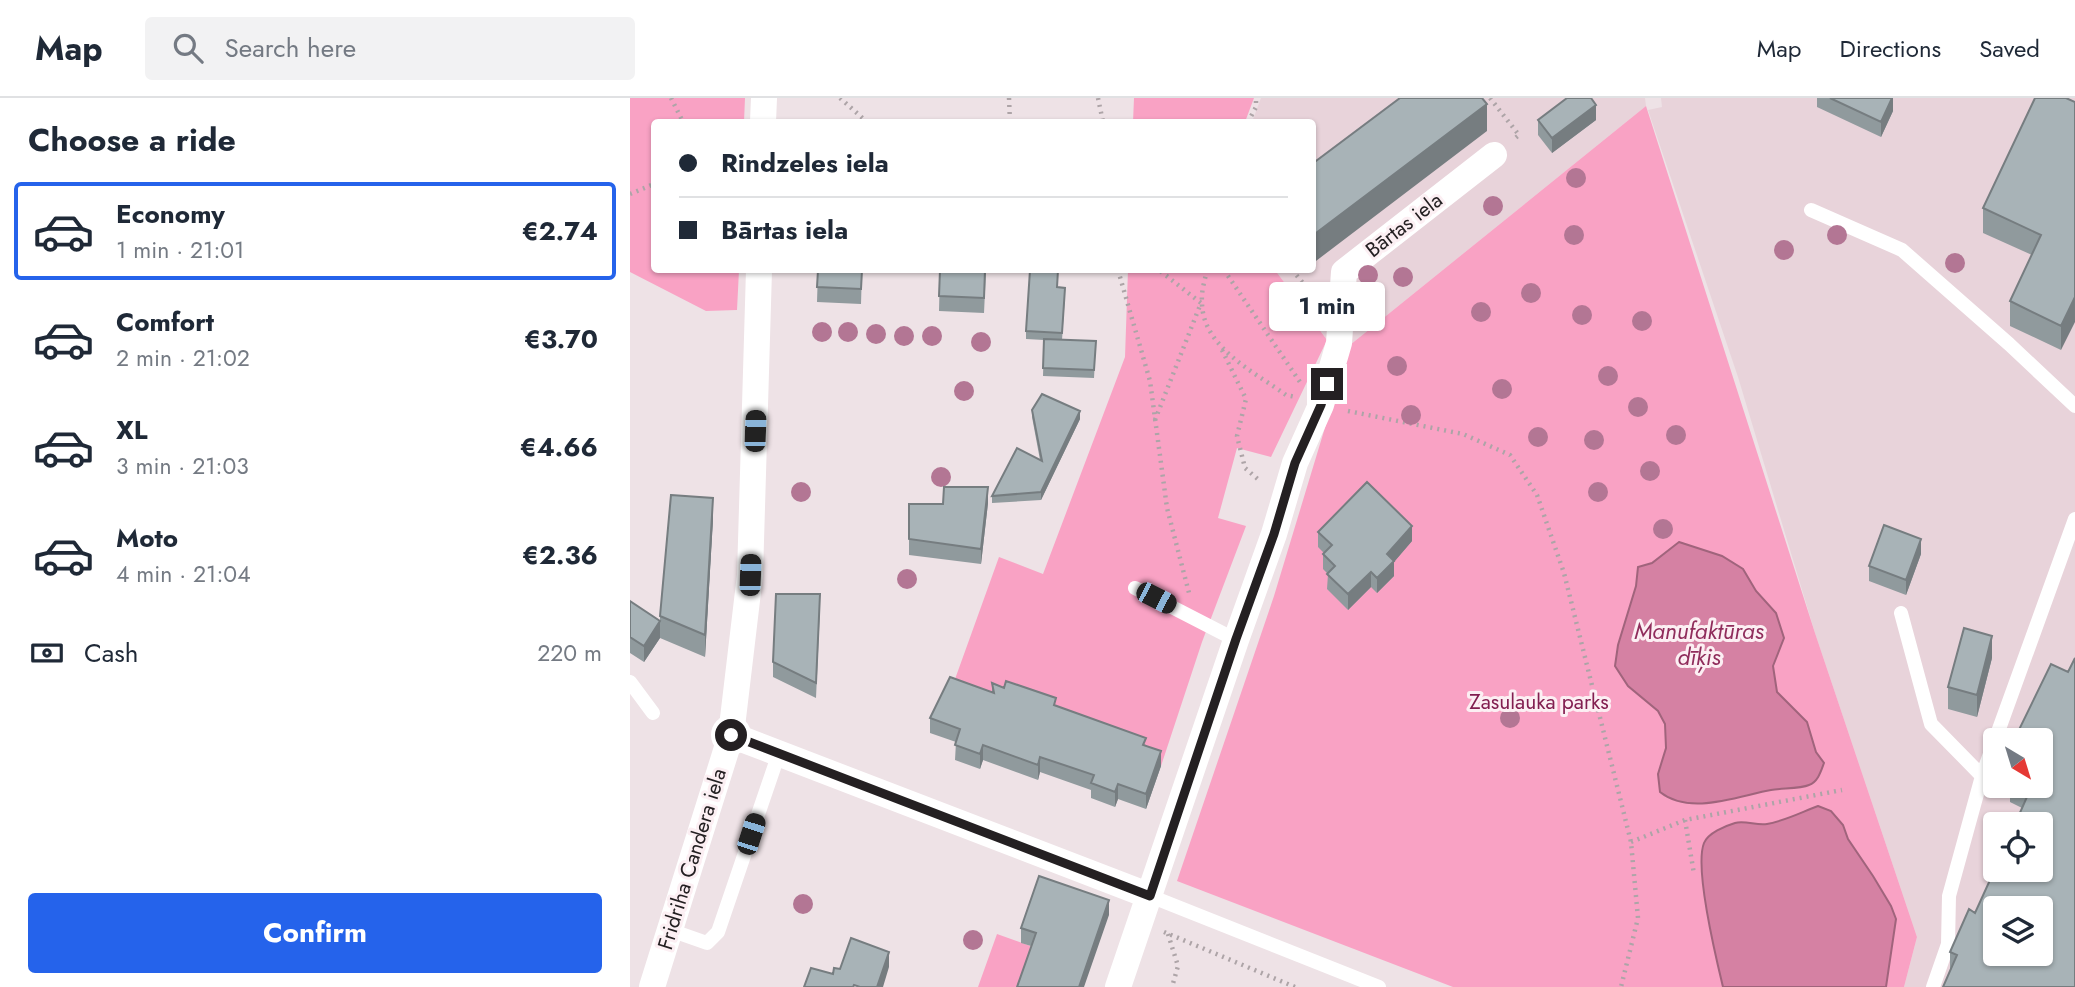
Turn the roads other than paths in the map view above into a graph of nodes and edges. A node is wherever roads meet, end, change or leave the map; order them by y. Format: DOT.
graph roads {
  1 [pos="764,98"];
  2 [pos="764,119"];
  3 [pos="1494,155"];
  4 [pos="1811,209"];
  5 [pos="760,273"];
  6 [pos="2075,406"];
  7 [pos="2075,519"];
  8 [pos="1136,588"];
  9 [pos="1901,613"];
  10 [pos="1236,639"];
  11 [pos="630,682"];
  12 [pos="653,713"];
  13 [pos="731,735"];
  14 [pos="779,752"];
  15 [pos="1982,776"];
  16 [pos="1150,896"];
  17 [pos="670,930"];
  18 [pos="652,987"];
  19 [pos="1118,987"];
  20 [pos="1379,987"];
  21 [pos="1933,987"];
  1 -- 2 [label="street"];
  3 -- 10 [label="street, Bārtas iela"];
  4 -- 6 [label="lane"];
  5 -- 13 [label="street, Fridriha Candera iela"];
  7 -- 15 [label="lane"];
  8 -- 10 [label="lane"];
  9 -- 15 [label="lane"];
  10 -- 16 [label="street, Bārtas iela"];
  11 -- 12 [label="lane"];
  13 -- 14 [label="street"];
  13 -- 17 [label="street, Fridriha Candera iela"];
  14 -- 16 [label="street"];
  14 -- 17 [label="lane"];
  15 -- 21 [label="lane"];
  16 -- 19 [label="street, Bārtas iela"];
  16 -- 20 [label="lane"];
  17 -- 18 [label="street, Fridriha Candera iela"];
}
